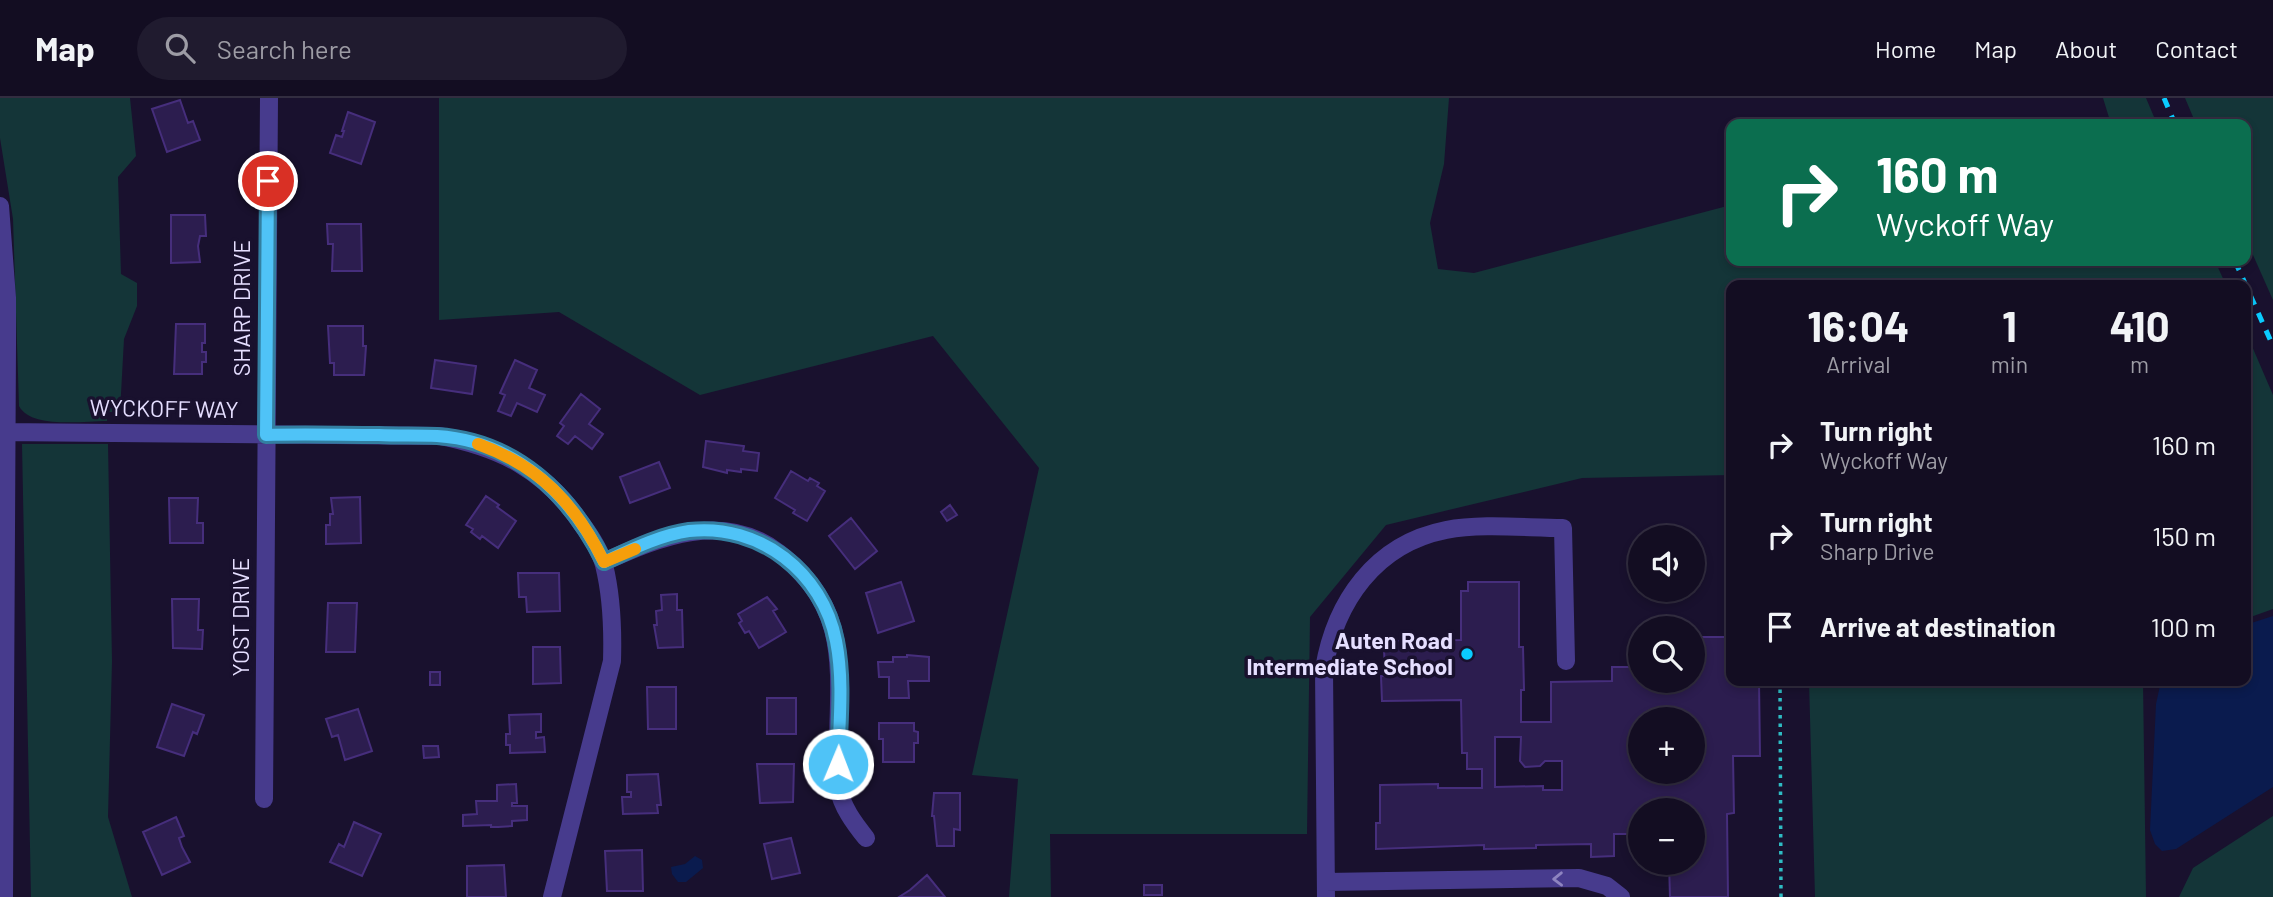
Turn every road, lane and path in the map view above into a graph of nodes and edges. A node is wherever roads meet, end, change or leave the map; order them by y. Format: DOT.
graph roads {
  1 [pos="268,98"];
  2 [pos="0,206"];
  3 [pos="3,432"];
  4 [pos="266,435"];
  5 [pos="604,562"];
  6 [pos="1566,662"];
  7 [pos="1780,686"];
  8 [pos="264,799"];
  9 [pos="866,838"];
  10 [pos="1326,890"];
  11 [pos="4,897"];
  12 [pos="552,897"];
  13 [pos="1621,897"];
  14 [pos="1781,897"];
  1 -- 4 [label="street, SHARP DRIVE"];
  2 -- 3 [label="street"];
  3 -- 4 [label="street, WYCKOFF WAY"];
  3 -- 11 [label="street"];
  4 -- 5 [label="street, WYCKOFF WAY"];
  4 -- 8 [label="street, YOST DRIVE"];
  5 -- 9 [label="street"];
  5 -- 12 [label="street, WYCKOFF WAY"];
  6 -- 10 [label="street"];
  7 -- 14 [label="path"];
  13 -- 10 [label="street, one-way"];
}
